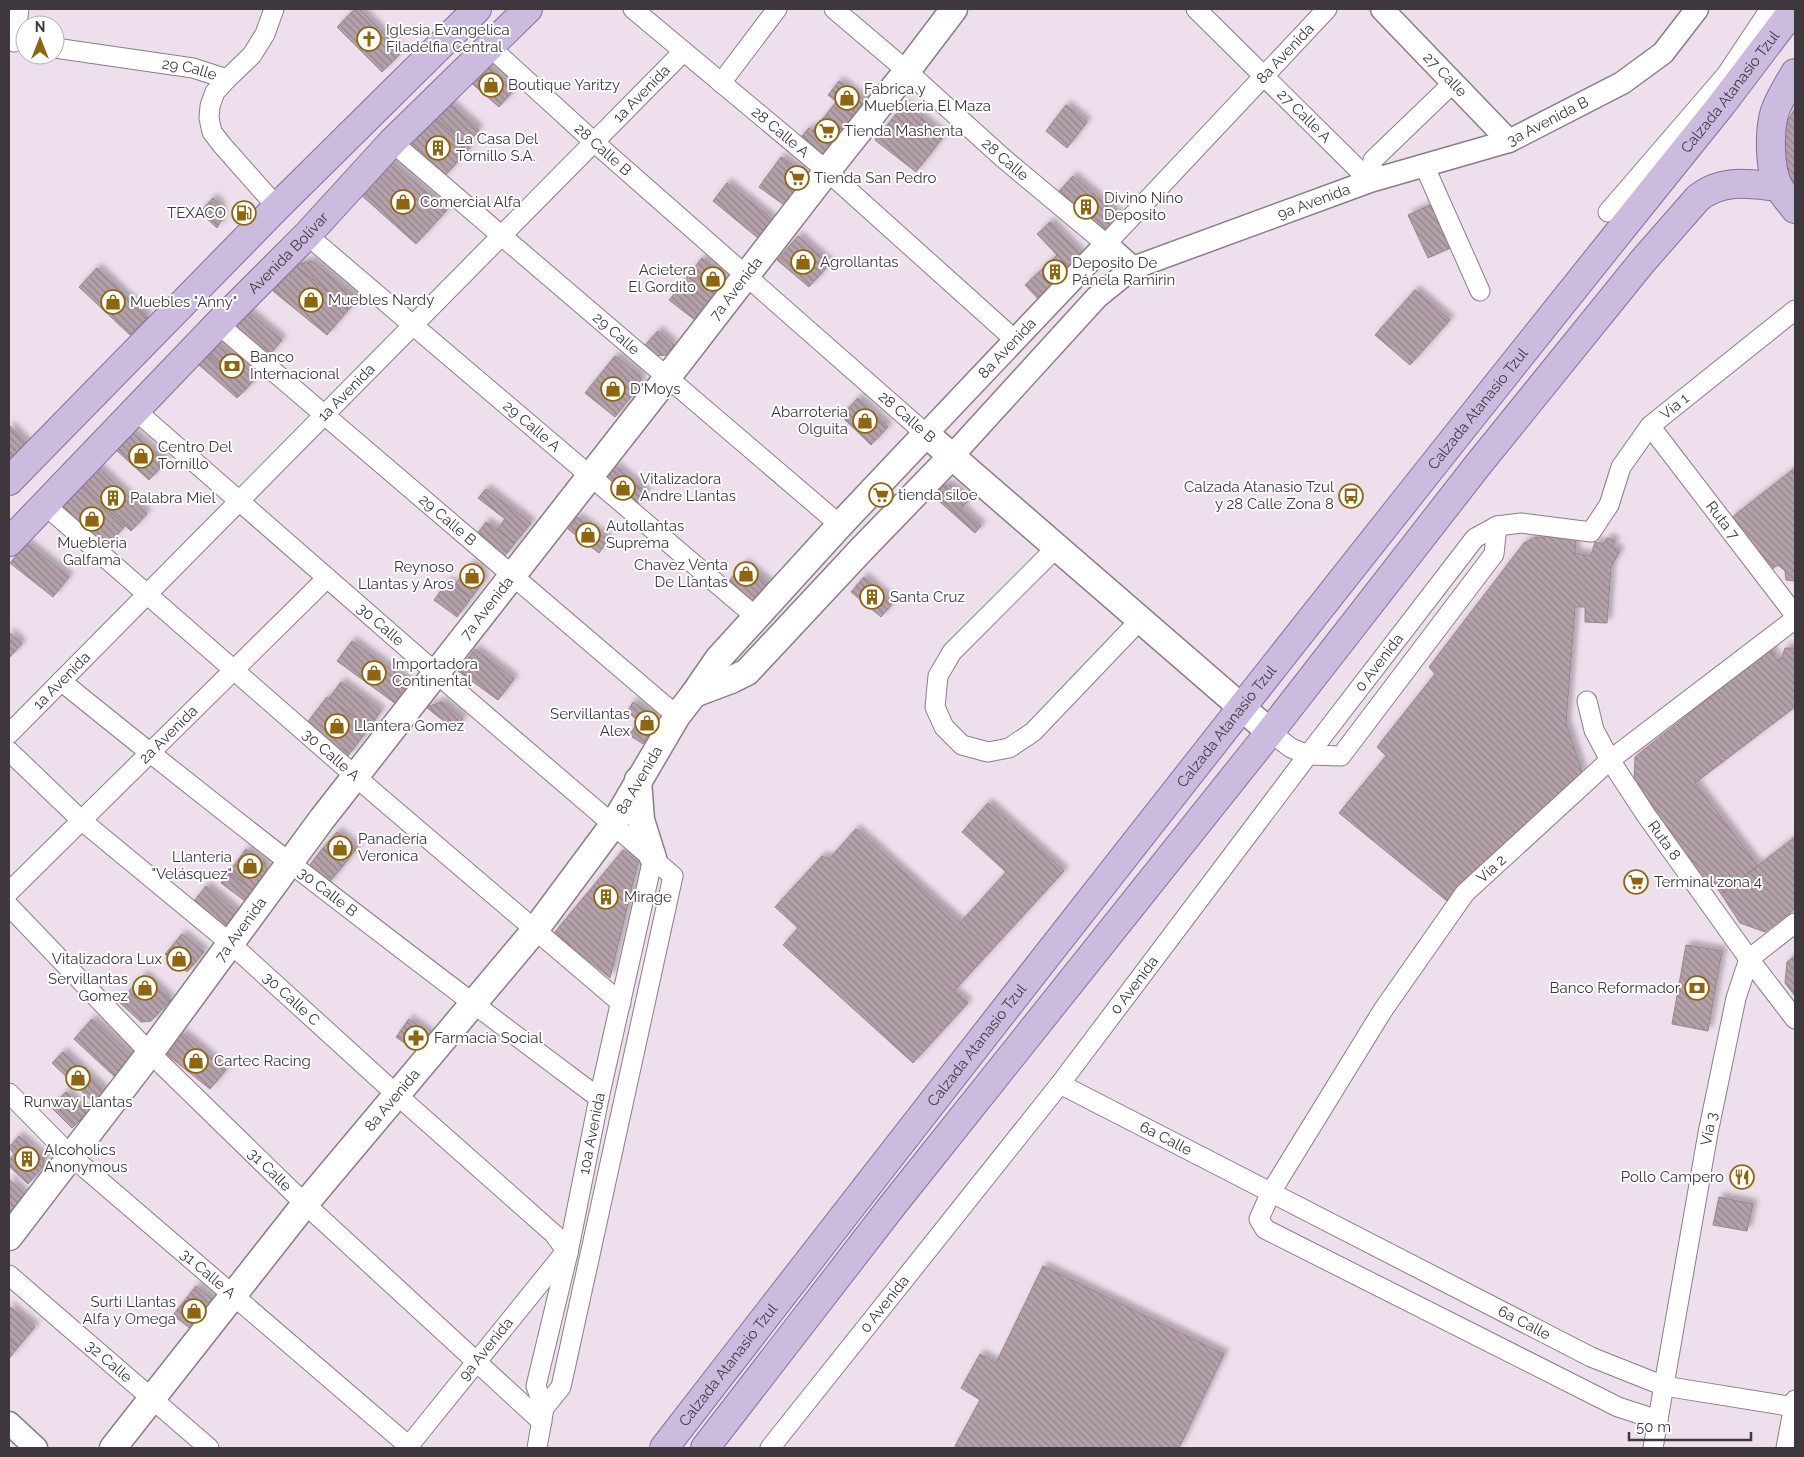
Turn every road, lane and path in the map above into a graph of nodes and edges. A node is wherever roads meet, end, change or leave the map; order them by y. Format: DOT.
graph roads {
  1 [pos="274,9"];
  2 [pos="477,9"];
  3 [pos="528,9"];
  4 [pos="633,9"];
  5 [pos="777,9"];
  6 [pos="834,9"];
  7 [pos="954,9"];
  8 [pos="1196,9"];
  9 [pos="1327,9"];
  10 [pos="1382,9"];
  11 [pos="1697,9"];
  12 [pos="1770,9"];
  13 [pos="1794,9"];
  14 [pos="489,46"];
  15 [pos="65,49"];
  16 [pos="683,52"];
  17 [pos="907,71"];
  18 [pos="1795,72"];
  19 [pos="1265,77"];
  20 [pos="227,79"];
  21 [pos="721,83"];
  22 [pos="1453,83"];
  23 [pos="1509,141"];
  24 [pos="392,142"];
  25 [pos="594,142"];
  26 [pos="1424,165"];
  27 [pos="826,171"];
  28 [pos="1370,181"];
  29 [pos="1778,187"];
  30 [pos="277,207"];
  31 [pos="1795,209"];
  32 [pos="1608,212"];
  33 [pos="307,235"];
  34 [pos="501,236"];
  35 [pos="1106,244"];
  36 [pos="1133,268"];
  37 [pos="746,275"];
  38 [pos="1480,291"];
  39 [pos="1795,310"];
  40 [pos="218,324"];
  41 [pos="413,326"];
  42 [pos="1015,340"];
  43 [pos="667,378"];
  44 [pos="135,410"];
  45 [pos="324,415"];
  46 [pos="1650,426"];
  47 [pos="926,434"];
  48 [pos="952,456"];
  49 [pos="590,476"];
  50 [pos="9,481"];
  51 [pos="239,501"];
  52 [pos="45,505"];
  53 [pos="840,525"];
  54 [pos="1497,526"];
  55 [pos="1592,532"];
  56 [pos="9,542"];
  57 [pos="1057,547"];
  58 [pos="513,576"];
  59 [pos="327,578"];
  60 [pos="147,594"];
  61 [pos="756,617"];
  62 [pos="1795,617"];
  63 [pos="1140,620"];
  64 [pos="233,670"];
  65 [pos="436,673"];
  66 [pos="61,681"];
  67 [pos="694,694"];
  68 [pos="1587,701"];
  69 [pos="1242,708"];
  70 [pos="677,716"];
  71 [pos="1270,732"];
  72 [pos="9,734"];
  73 [pos="9,751"];
  74 [pos="149,753"];
  75 [pos="1308,754"];
  76 [pos="1341,756"];
  77 [pos="1610,760"];
  78 [pos="356,776"];
  79 [pos="638,780"];
  80 [pos="81,820"];
  81 [pos="613,825"];
  82 [pos="652,858"];
  83 [pos="290,861"];
  84 [pos="673,876"];
  85 [pos="9,892"];
  86 [pos="9,906"];
  87 [pos="1795,923"];
  88 [pos="535,930"];
  89 [pos="230,943"];
  90 [pos="1749,958"];
  91 [pos="621,1003"];
  92 [pos="474,1004"];
  93 [pos="1795,1019"];
  94 [pos="150,1053"];
  95 [pos="1060,1084"];
  96 [pos="9,1093"];
  97 [pos="397,1095"];
  98 [pos="599,1098"];
  99 [pos="71,1156"];
  100 [pos="1271,1192"];
  101 [pos="305,1204"];
  102 [pos="9,1237"];
  103 [pos="568,1253"];
  104 [pos="9,1275"];
  105 [pos="233,1295"];
  106 [pos="476,1362"];
  107 [pos="1664,1386"];
  108 [pos="151,1398"];
  109 [pos="1795,1404"];
  110 [pos="543,1415"];
  111 [pos="1658,1420"];
  112 [pos="9,1423"];
  113 [pos="409,1447"];
  114 [pos="36,1448"];
  115 [pos="112,1448"];
  116 [pos="209,1448"];
  117 [pos="537,1448"];
  118 [pos="664,1448"];
  119 [pos="706,1448"];
  120 [pos="770,1448"];
  121 [pos="1653,1448"];
  122 [pos="1786,1448"];
  1 -- 20 [label="street"];
  2 -- 30 [label="main road"];
  3 -- 14 [label="main road, Avenida Bolívar"];
  4 -- 16 [label="street, 28 Calle A"];
  5 -- 21 [label="street"];
  6 -- 17 [label="street, 28 Calle"];
  7 -- 17 [label="main road, 7a Avenida"];
  8 -- 19 [label="street, 27 Calle A"];
  9 -- 19 [label="street, 8a Avenida"];
  10 -- 22 [label="street, 27 Calle"];
  11 -- 23 [label="street, 3a Avenida B"];
  12 -- 32 [label="street"];
  13 -- 69 [label="main road, Calzada Atanasio Tzul"];
  14 -- 24 [label="main road, Avenida Bolívar"];
  14 -- 25 [label="street, 28 Calle B"];
  15 -- 20 [label="street, 29 Calle"];
  16 -- 21 [label="street, 28 Calle A"];
  16 -- 25 [label="street, 1a Avenida"];
  17 -- 27 [label="main road, 7a Avenida"];
  17 -- 35 [label="street, 28 Calle"];
  18 -- 29 [label="main road"];
  19 -- 28 [label="street, 27 Calle A"];
  19 -- 35 [label="street, 8a Avenida"];
  20 -- 30 [label="street, 29 Calle"];
  21 -- 27 [label="street, 28 Calle A"];
  22 -- 23 [label="street, 27 Calle"];
  22 -- 28 [label="street, 9a Avenida"];
  23 -- 26 [label="street, 3a Avenida B"];
  24 -- 33 [label="main road, Avenida Bolívar"];
  24 -- 34 [label="street, 29 Calle"];
  25 -- 34 [label="street, 1a Avenida"];
  25 -- 37 [label="street, 28 Calle B"];
  26 -- 28 [label="street, 3a Avenida B"];
  26 -- 38 [label="street"];
  27 -- 37 [label="main road, 7a Avenida"];
  27 -- 42 [label="street, 28 Calle A"];
  28 -- 36 [label="street, 9a Avenida"];
  29 -- 31 [label="main road"];
  29 -- 71 [label="main road"];
  30 -- 50 [label="main road"];
  33 -- 40 [label="main road, Avenida Bolívar"];
  33 -- 41 [label="street, 29 Calle A"];
  34 -- 41 [label="street, 1a Avenida"];
  34 -- 43 [label="street, 29 Calle"];
  35 -- 36 [label="street, 28 Calle"];
  35 -- 42 [label="street, 8a Avenida"];
  36 -- 48 [label="street"];
  37 -- 43 [label="main road, 7a Avenida"];
  37 -- 47 [label="street, 28 Calle B"];
  39 -- 46 [label="street, Vía 1"];
  40 -- 44 [label="main road, Avenida Bolívar"];
  40 -- 45 [label="street, 29 Calle B"];
  41 -- 45 [label="street, 1a Avenida"];
  41 -- 49 [label="street, 29 Calle A"];
  42 -- 47 [label="street, 8a Avenida"];
  43 -- 49 [label="main road, 7a Avenida"];
  43 -- 53 [label="street, 29 Calle"];
  44 -- 51 [label="street, 30 Calle"];
  44 -- 52 [label="main road, Avenida Bolívar"];
  45 -- 51 [label="street, 1a Avenida"];
  45 -- 58 [label="street, 29 Calle B"];
  46 -- 55 [label="street, Vía 1"];
  46 -- 62 [label="street, Ruta 7"];
  47 -- 48 [label="main road, 28 Calle B"];
  47 -- 53 [label="main road, 8a Avenida"];
  48 -- 57 [label="main road, 28 Calle B"];
  48 -- 67 [label="main road"];
  49 -- 58 [label="main road, 7a Avenida"];
  49 -- 61 [label="street, 29 Calle A"];
  51 -- 59 [label="street, 30 Calle"];
  51 -- 60 [label="street, 1a Avenida"];
  52 -- 56 [label="main road, Avenida Bolívar"];
  52 -- 60 [label="street, 30 Calle A"];
  53 -- 61 [label="main road, 8a Avenida"];
  54 -- 55 [label="street, 0 Avenida"];
  54 -- 75 [label="street, 0 Avenida"];
  54 -- 76 [label="street, 0 Avenida"];
  57 -- 63 [label="main road, 28 Calle B"];
  57 -- 63 [label="street"];
  58 -- 65 [label="main road, 7a Avenida"];
  58 -- 70 [label="street, 29 Calle B"];
  59 -- 64 [label="street, 2a Avenida"];
  59 -- 65 [label="street, 30 Calle"];
  60 -- 64 [label="street, 30 Calle A"];
  60 -- 66 [label="street, 1a Avenida"];
  61 -- 67 [label="main road, 8a Avenida"];
  62 -- 77 [label="street, Vía 2"];
  63 -- 69 [label="main road, 28 Calle B"];
  64 -- 74 [label="street, 2a Avenida"];
  64 -- 78 [label="street, 30 Calle A"];
  65 -- 78 [label="main road, 7a Avenida"];
  65 -- 81 [label="street, 30 Calle"];
  66 -- 72 [label="street, 1a Avenida"];
  66 -- 74 [label="street, 30 Calle B"];
  67 -- 70 [label="main road, 8a Avenida"];
  68 -- 77 [label="street, Ruta 8"];
  69 -- 71 [label="main road, 28 Calle B"];
  69 -- 118 [label="main road, Calzada Atanasio Tzul"];
  70 -- 79 [label="main road, 8a Avenida"];
  71 -- 75 [label="street, 28 Calle B"];
  71 -- 119 [label="main road"];
  73 -- 80 [label="street, 30 Calle C"];
  74 -- 80 [label="street, 2a Avenida"];
  74 -- 83 [label="street, 30 Calle B"];
  75 -- 76 [label="street, 28 Calle B"];
  75 -- 95 [label="street, 0 Avenida"];
  77 -- 90 [label="street, Ruta 8"];
  77 -- 100 [label="street, Vía 2"];
  78 -- 83 [label="main road, 7a Avenida"];
  78 -- 88 [label="street, 30 Calle A"];
  79 -- 81 [label="main road, 8a Avenida"];
  79 -- 82 [label="main road"];
  80 -- 85 [label="street, 2a Avenida"];
  80 -- 89 [label="street, 30 Calle C"];
  81 -- 82 [label="street, 30 Calle"];
  81 -- 88 [label="main road, 8a Avenida"];
  82 -- 84 [label="street, 30 Calle"];
  82 -- 91 [label="street, 10a Avenida"];
  83 -- 89 [label="main road, 7a Avenida"];
  83 -- 92 [label="street, 30 Calle B"];
  84 -- 110 [label="street, 10a Avenida"];
  86 -- 94 [label="street, 31 Calle"];
  87 -- 90 [label="street"];
  88 -- 91 [label="street, 30 Calle A"];
  88 -- 92 [label="main road, 8a Avenida"];
  89 -- 94 [label="main road, 7a Avenida"];
  89 -- 97 [label="street, 30 Calle C"];
  90 -- 93 [label="street, Ruta 8"];
  90 -- 107 [label="street, Vía 3"];
  91 -- 98 [label="street, 10a Avenida"];
  92 -- 97 [label="main road, 8a Avenida"];
  92 -- 98 [label="street, 30 Calle B"];
  94 -- 99 [label="main road, 7a Avenida"];
  94 -- 101 [label="street, 31 Calle"];
  95 -- 100 [label="street, 6a Calle"];
  95 -- 120 [label="street, 0 Avenida"];
  96 -- 99 [label="street, 31 Calle A"];
  97 -- 101 [label="main road, 8a Avenida"];
  97 -- 103 [label="street, 30 Calle C"];
  98 -- 103 [label="street, 10a Avenida"];
  99 -- 102 [label="main road, 7a Avenida"];
  99 -- 105 [label="street, 31 Calle A"];
  100 -- 107 [label="street, 6a Calle"];
  100 -- 111 [label="street"];
  101 -- 105 [label="main road, 8a Avenida"];
  101 -- 106 [label="street, 31 Calle"];
  103 -- 106 [label="street, 9a Avenida"];
  103 -- 110 [label="street, 10a Avenida"];
  104 -- 108 [label="street, 32 Calle"];
  105 -- 108 [label="main road, 8a Avenida"];
  105 -- 113 [label="street, 31 Calle A"];
  106 -- 110 [label="street, 31 Calle"];
  106 -- 113 [label="street, 9a Avenida"];
  107 -- 109 [label="street, 6a Calle"];
  107 -- 111 [label="street, Vía 3"];
  108 -- 115 [label="main road, 8a Avenida"];
  108 -- 116 [label="street, 32 Calle"];
  109 -- 122 [label="street"];
  110 -- 117 [label="street, 10a Avenida"];
  111 -- 121 [label="street, Vía 3"];
  112 -- 114 [label="street"];
}
